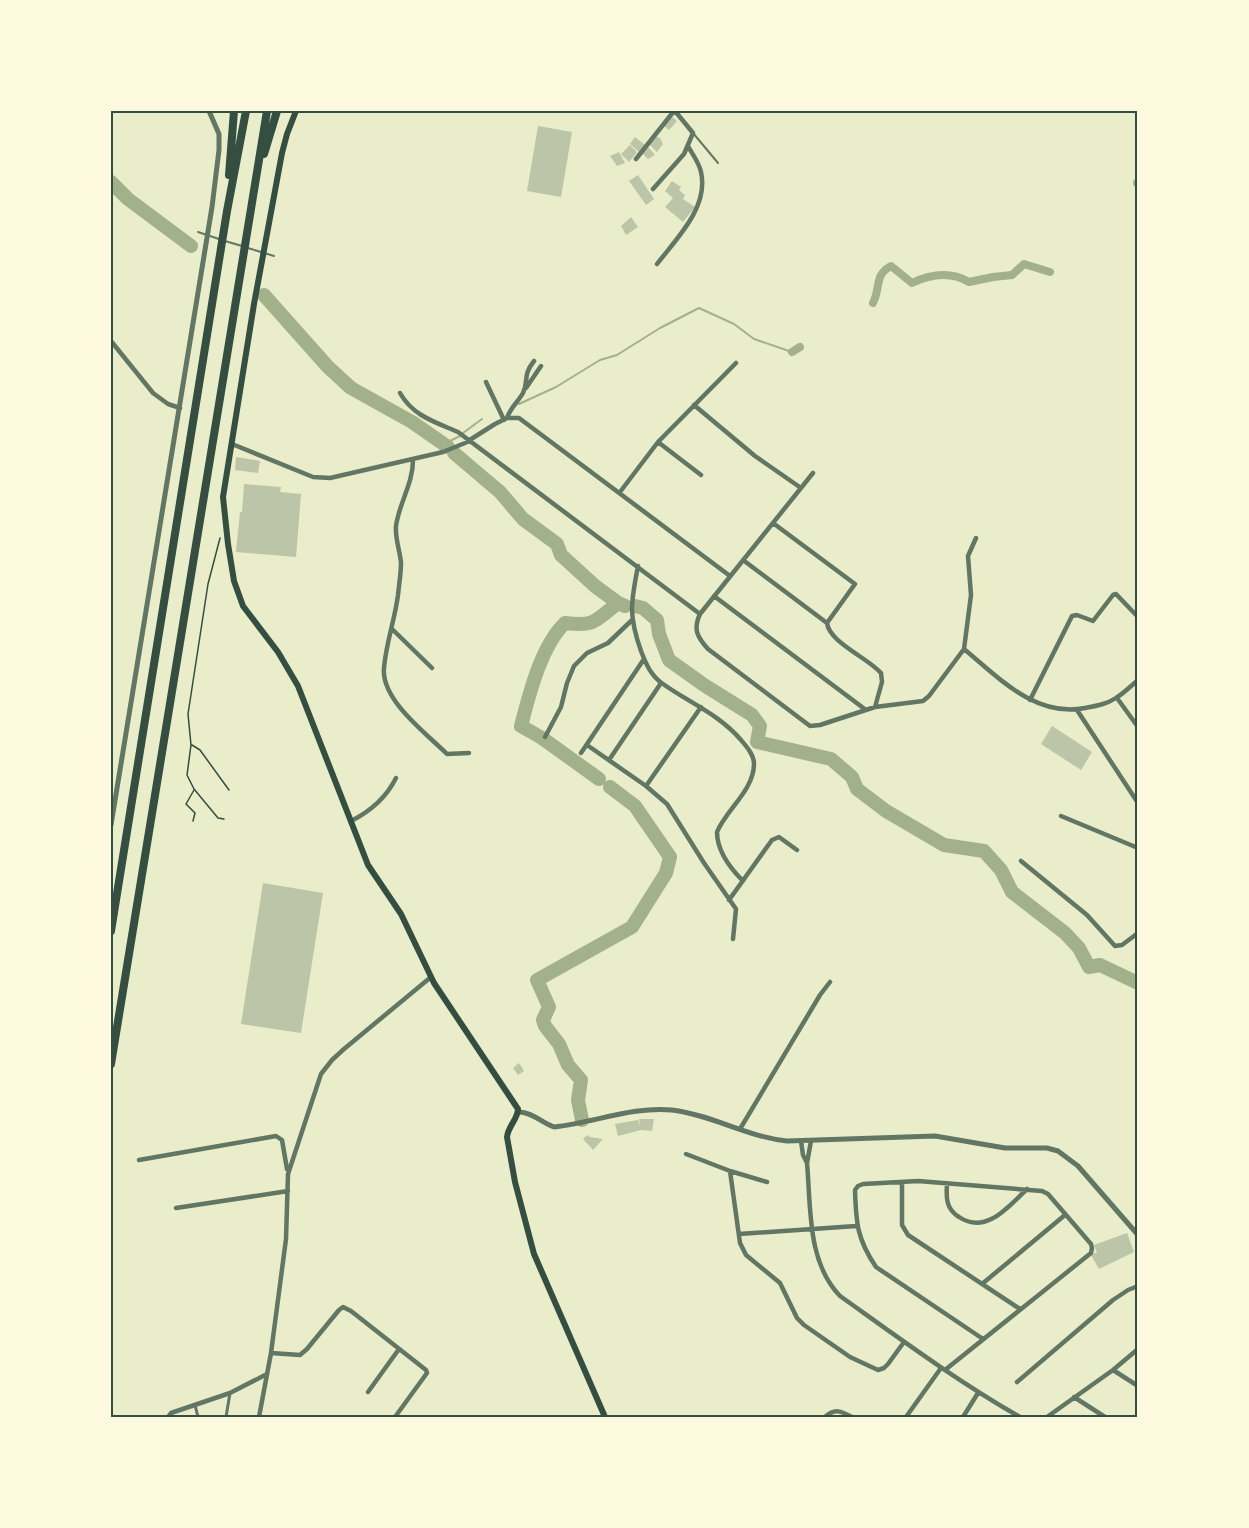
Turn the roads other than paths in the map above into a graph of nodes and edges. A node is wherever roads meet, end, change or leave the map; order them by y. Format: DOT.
graph roads {
  1 [pos="209,111"];
  2 [pos="234,111"];
  3 [pos="246,111"];
  4 [pos="267,111"];
  5 [pos="277,111"];
  6 [pos="296,111"];
  7 [pos="675,111"];
  8 [pos="693,133"];
  9 [pos="688,146"];
  10 [pos="636,159"];
  11 [pos="718,163"];
  12 [pos="254,184"];
  13 [pos="652,189"];
  14 [pos="227,211"];
  15 [pos="198,232"];
  16 [pos="274,256"];
  17 [pos="657,264"];
  18 [pos="111,340"];
  19 [pos="534,361"];
  20 [pos="736,363"];
  21 [pos="541,366"];
  22 [pos="486,382"];
  23 [pos="524,390"];
  24 [pos="400,393"];
  25 [pos="694,405"];
  26 [pos="180,408"];
  27 [pos="506,419"];
  28 [pos="468,440"];
  29 [pos="658,442"];
  30 [pos="232,444"];
  31 [pos="412,460"];
  32 [pos="813,473"];
  33 [pos="701,476"];
  34 [pos="801,488"];
  35 [pos="620,492"];
  36 [pos="773,523"];
  37 [pos="976,538"];
  38 [pos="743,560"];
  39 [pos="638,566"];
  40 [pos="730,576"];
  41 [pos="714,596"];
  42 [pos="700,614"];
  43 [pos="1138,616"];
  44 [pos="631,621"];
  45 [pos="827,623"];
  46 [pos="392,629"];
  47 [pos="964,649"];
  48 [pos="644,660"];
  49 [pos="432,668"];
  50 [pos="1138,680"];
  51 [pos="661,683"];
  52 [pos="1117,698"];
  53 [pos="1029,700"];
  54 [pos="700,707"];
  55 [pos="875,707"];
  56 [pos="866,710"];
  57 [pos="1077,710"];
  58 [pos="1138,727"];
  59 [pos="545,737"];
  60 [pos="587,745"];
  61 [pos="469,753"];
  62 [pos="581,753"];
  63 [pos="609,760"];
  64 [pos="396,778"];
  65 [pos="646,786"];
  66 [pos="1136,794"];
  67 [pos="1138,803"];
  68 [pos="1061,816"];
  69 [pos="351,821"];
  70 [pos="111,825"];
  71 [pos="1138,848"];
  72 [pos="797,850"];
  73 [pos="1021,861"];
  74 [pos="743,881"];
  75 [pos="729,900"];
  76 [pos="111,931"];
  77 [pos="1138,933"];
  78 [pos="733,939"];
  79 [pos="430,977"];
  80 [pos="830,982"];
  81 [pos="111,1064"];
  82 [pos="519,1112"];
  83 [pos="740,1129"];
  84 [pos="811,1141"];
  85 [pos="801,1142"];
  86 [pos="686,1154"];
  87 [pos="140,1160"];
  88 [pos="807,1163"];
  89 [pos="730,1171"];
  90 [pos="288,1174"];
  91 [pos="767,1182"];
  92 [pos="902,1182"];
  93 [pos="947,1184"];
  94 [pos="1027,1189"];
  95 [pos="288,1191"];
  96 [pos="176,1208"];
  97 [pos="1065,1215"];
  98 [pos="856,1226"];
  99 [pos="813,1228"];
  100 [pos="739,1234"];
  101 [pos="1138,1235"];
  102 [pos="982,1284"];
  103 [pos="1138,1286"];
  104 [pos="1020,1309"];
  105 [pos="983,1339"];
  106 [pos="904,1342"];
  107 [pos="399,1349"];
  108 [pos="1138,1349"];
  109 [pos="271,1353"];
  110 [pos="943,1369"];
  111 [pos="1113,1370"];
  112 [pos="267,1374"];
  113 [pos="1017,1382"];
  114 [pos="1138,1386"];
  115 [pos="368,1392"];
  116 [pos="230,1393"];
  117 [pos="978,1393"];
  118 [pos="1074,1397"];
  119 [pos="195,1405"];
  120 [pos="168,1417"];
  121 [pos="198,1417"];
  122 [pos="226,1417"];
  123 [pos="259,1417"];
  124 [pos="395,1417"];
  125 [pos="606,1417"];
  126 [pos="825,1417"];
  127 [pos="852,1417"];
  128 [pos="906,1417"];
  129 [pos="963,1417"];
  130 [pos="1020,1417"];
  131 [pos="1047,1417"];
  132 [pos="1105,1417"];
  1 -- 26 [label="street"];
  2 -- 14 [label="highway"];
  3 -- 14 [label="highway"];
  4 -- 12 [label="highway"];
  5 -- 12 [label="highway"];
  6 -- 30 [label="main road"];
  7 -- 8 [label="street"];
  7 -- 10 [label="street"];
  8 -- 9 [label="street"];
  8 -- 11 [label="lane"];
  9 -- 13 [label="street"];
  9 -- 17 [label="street"];
  12 -- 81 [label="highway"];
  14 -- 76 [label="highway"];
  15 -- 16 [label="lane"];
  18 -- 26 [label="street"];
  19 -- 23 [label="street"];
  20 -- 25 [label="street"];
  21 -- 23 [label="street"];
  22 -- 27 [label="street"];
  23 -- 27 [label="street"];
  24 -- 28 [label="street"];
  25 -- 29 [label="street"];
  25 -- 34 [label="street"];
  26 -- 70 [label="street"];
  27 -- 28 [label="street"];
  27 -- 35 [label="street"];
  28 -- 31 [label="street"];
  28 -- 39 [label="street"];
  29 -- 33 [label="street"];
  29 -- 35 [label="street"];
  30 -- 31 [label="street"];
  30 -- 69 [label="main road"];
  31 -- 46 [label="street"];
  32 -- 34 [label="street"];
  34 -- 36 [label="street"];
  35 -- 40 [label="street"];
  36 -- 38 [label="street"];
  36 -- 45 [label="street"];
  37 -- 47 [label="street"];
  38 -- 40 [label="street"];
  38 -- 45 [label="street"];
  39 -- 42 [label="street"];
  39 -- 44 [label="street"];
  40 -- 41 [label="street"];
  41 -- 42 [label="street"];
  41 -- 56 [label="street"];
  42 -- 56 [label="street"];
  43 -- 53 [label="street"];
  44 -- 48 [label="street"];
  44 -- 59 [label="street"];
  45 -- 55 [label="street"];
  46 -- 49 [label="street"];
  46 -- 61 [label="street"];
  47 -- 53 [label="street"];
  47 -- 55 [label="street"];
  48 -- 51 [label="street"];
  48 -- 60 [label="street"];
  50 -- 52 [label="street"];
  51 -- 54 [label="street"];
  51 -- 63 [label="street"];
  52 -- 57 [label="street"];
  52 -- 58 [label="street"];
  53 -- 57 [label="street"];
  54 -- 65 [label="street"];
  54 -- 74 [label="street"];
  55 -- 56 [label="street"];
  57 -- 66 [label="street"];
  60 -- 62 [label="street"];
  60 -- 63 [label="street"];
  63 -- 65 [label="street"];
  64 -- 69 [label="street"];
  65 -- 75 [label="street"];
  66 -- 67 [label="street"];
  68 -- 71 [label="street"];
  69 -- 79 [label="main road"];
  72 -- 74 [label="street"];
  73 -- 77 [label="street"];
  74 -- 75 [label="street"];
  75 -- 78 [label="street"];
  79 -- 82 [label="main road"];
  79 -- 90 [label="street"];
  80 -- 83 [label="street"];
  82 -- 83 [label="street"];
  82 -- 125 [label="main road"];
  83 -- 85 [label="street"];
  84 -- 85 [label="street"];
  84 -- 88 [label="street"];
  84 -- 101 [label="street"];
  85 -- 88 [label="street"];
  86 -- 89 [label="street"];
  87 -- 90 [label="street"];
  88 -- 99 [label="street"];
  89 -- 91 [label="street"];
  89 -- 100 [label="street"];
  90 -- 95 [label="street"];
  92 -- 93 [label="street"];
  92 -- 98 [label="street"];
  92 -- 102 [label="street"];
  93 -- 94 [label="street"];
  93 -- 94 [label="street"];
  94 -- 97 [label="street"];
  95 -- 96 [label="street"];
  95 -- 109 [label="street"];
  97 -- 102 [label="street"];
  97 -- 104 [label="street"];
  98 -- 99 [label="street"];
  98 -- 105 [label="street"];
  99 -- 100 [label="street"];
  99 -- 106 [label="street"];
  100 -- 106 [label="street"];
  102 -- 104 [label="street"];
  103 -- 113 [label="street"];
  104 -- 105 [label="street"];
  105 -- 110 [label="street"];
  106 -- 110 [label="street"];
  107 -- 109 [label="street"];
  107 -- 115 [label="street"];
  107 -- 124 [label="street"];
  108 -- 111 [label="street"];
  109 -- 112 [label="street"];
  110 -- 117 [label="street"];
  110 -- 128 [label="street"];
  111 -- 114 [label="street"];
  111 -- 118 [label="street"];
  112 -- 116 [label="street"];
  112 -- 123 [label="street"];
  116 -- 119 [label="street"];
  116 -- 122 [label="street"];
  117 -- 129 [label="street"];
  117 -- 130 [label="street"];
  118 -- 131 [label="street"];
  118 -- 132 [label="street"];
  119 -- 120 [label="street"];
  119 -- 121 [label="street"];
  126 -- 127 [label="street"];
}
